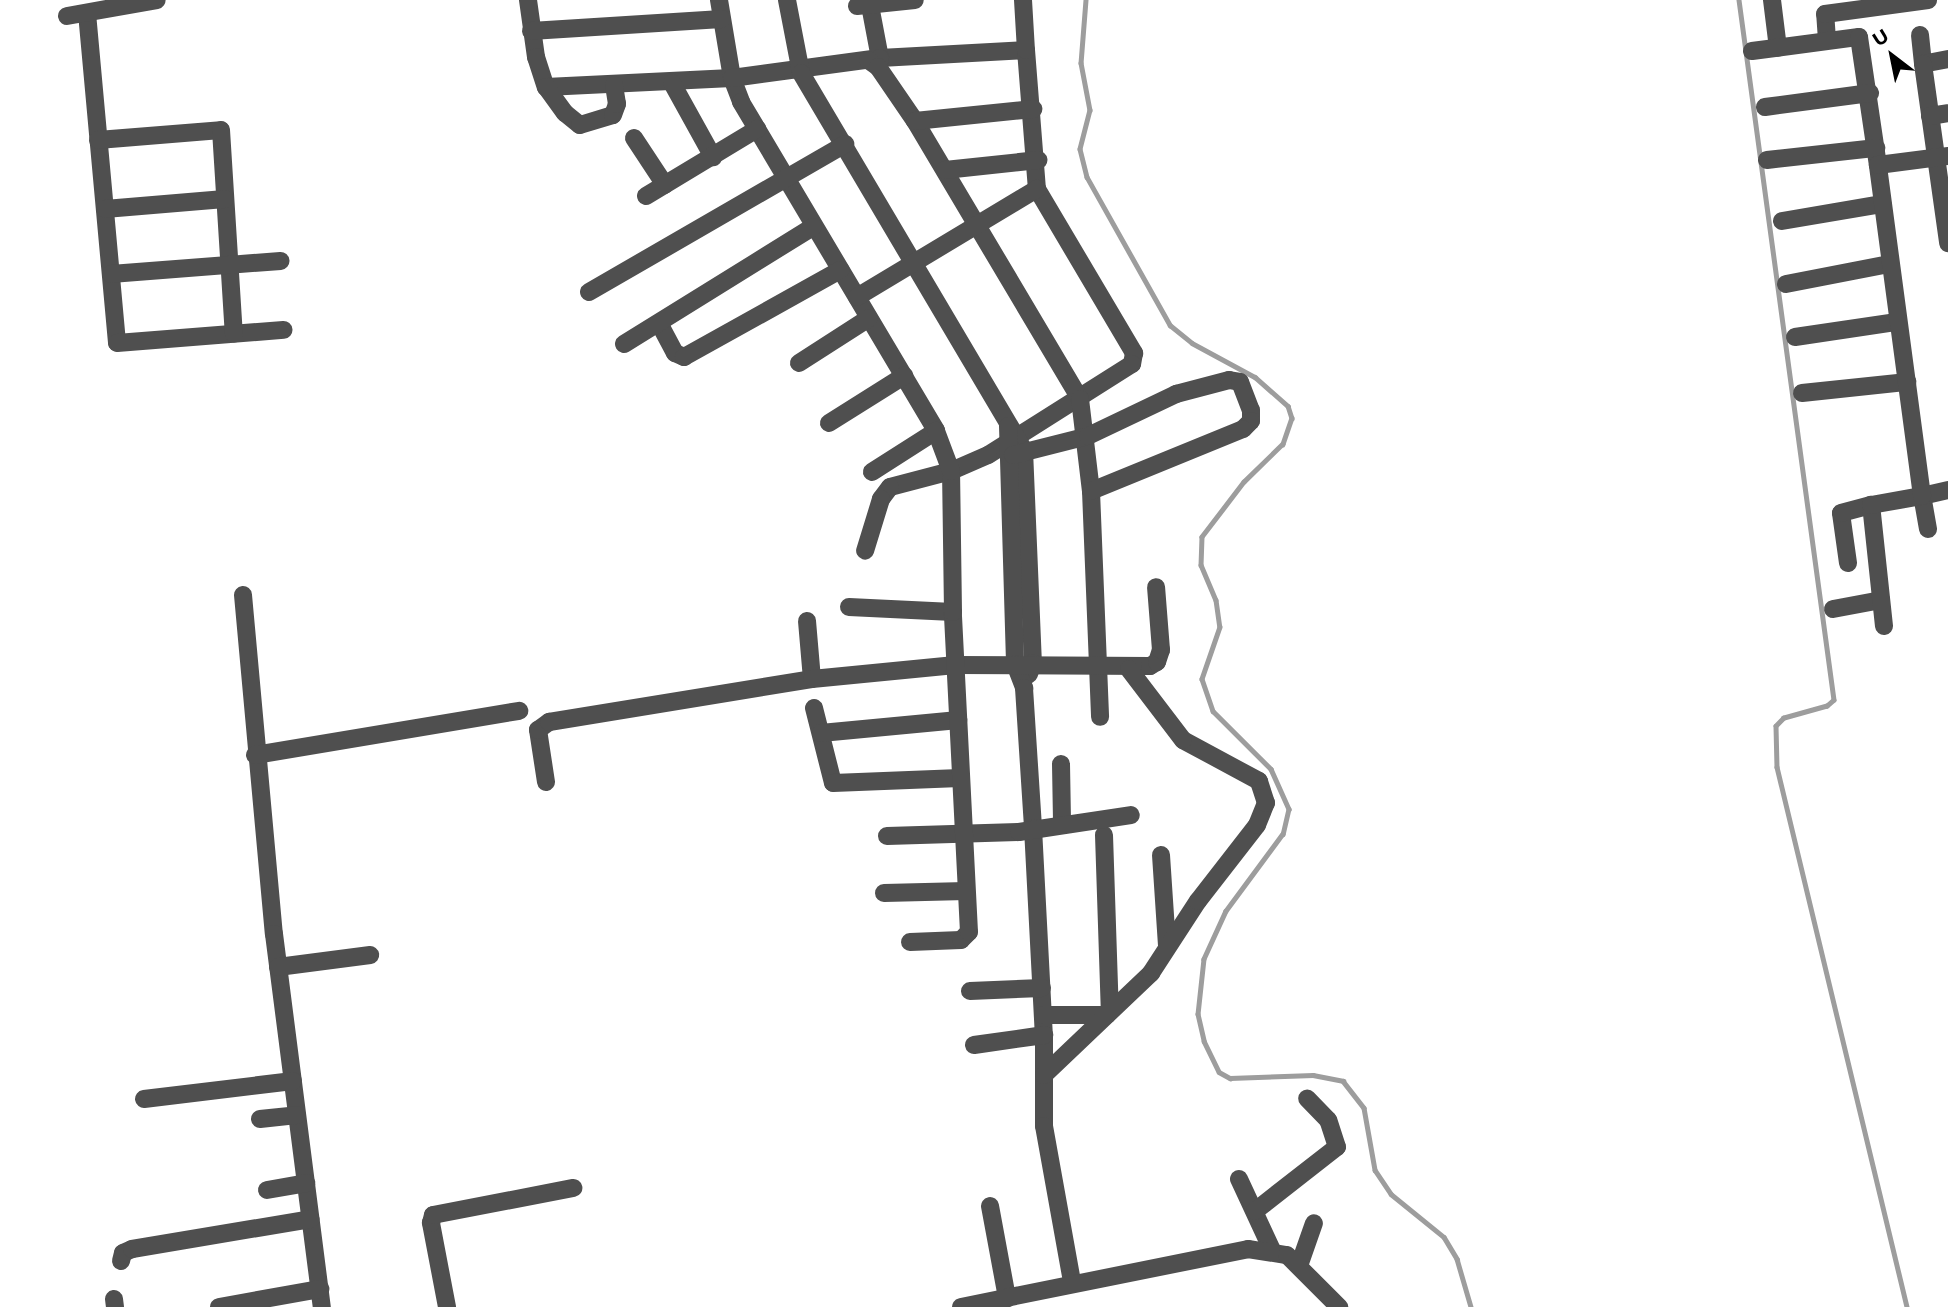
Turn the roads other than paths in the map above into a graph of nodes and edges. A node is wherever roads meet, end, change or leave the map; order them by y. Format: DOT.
graph roads {
  1 [pos="157,0"];
  2 [pos="528,0"];
  3 [pos="719,0"];
  4 [pos="787,0"];
  5 [pos="915,0"];
  6 [pos="1023,0"];
  7 [pos="1772,0"];
  8 [pos="1928,0"];
  9 [pos="865,3"];
  10 [pos="1888,3"];
  11 [pos="1824,7"];
  12 [pos="87,13"];
  13 [pos="67,16"];
  14 [pos="722,19"];
  15 [pos="531,31"];
  16 [pos="1920,35"];
  17 [pos="1827,40"];
  18 [pos="1778,48"];
  19 [pos="1026,50"];
  20 [pos="1752,51"];
  21 [pos="1948,59"];
  22 [pos="875,62"];
  23 [pos="1923,64"];
  24 [pos="799,68"];
  25 [pos="732,78"];
  26 [pos="672,83"];
  27 [pos="614,85"];
  28 [pos="546,87"];
  29 [pos="1870,93"];
  30 [pos="1765,107"];
  31 [pos="1033,109"];
  32 [pos="1948,113"];
  33 [pos="1930,117"];
  34 [pos="915,121"];
  35 [pos="757,129"];
  36 [pos="634,138"];
  37 [pos="99,140"];
  38 [pos="845,144"];
  39 [pos="713,156"];
  40 [pos="1877,157"];
  41 [pos="1941,157"];
  42 [pos="1038,160"];
  43 [pos="1767,160"];
  44 [pos="945,170"];
  45 [pos="786,178"];
  46 [pos="665,185"];
  47 [pos="1037,189"];
  48 [pos="646,196"];
  49 [pos="225,199"];
  50 [pos="1883,204"];
  51 [pos="105,209"];
  52 [pos="1945,212"];
  53 [pos="1782,221"];
  54 [pos="979,225"];
  55 [pos="813,227"];
  56 [pos="1948,243"];
  57 [pos="281,261"];
  58 [pos="916,263"];
  59 [pos="230,264"];
  60 [pos="1889,264"];
  61 [pos="840,271"];
  62 [pos="111,274"];
  63 [pos="1786,284"];
  64 [pos="589,292"];
  65 [pos="857,297"];
  66 [pos="869,318"];
  67 [pos="1897,322"];
  68 [pos="659,323"];
  69 [pos="283,330"];
  70 [pos="234,334"];
  71 [pos="1796,337"];
  72 [pos="624,344"];
  73 [pos="799,363"];
  74 [pos="904,376"];
  75 [pos="1907,382"];
  76 [pos="1802,393"];
  77 [pos="1080,399"];
  78 [pos="829,423"];
  79 [pos="936,431"];
  80 [pos="1088,436"];
  81 [pos="1013,443"];
  82 [pos="951,471"];
  83 [pos="872,472"];
  84 [pos="1948,490"];
  85 [pos="1091,491"];
  86 [pos="1922,496"];
  87 [pos="1871,505"];
  88 [pos="1928,529"];
  89 [pos="865,551"];
  90 [pos="1849,563"];
  91 [pos="1156,587"];
  92 [pos="243,595"];
  93 [pos="1881,600"];
  94 [pos="849,607"];
  95 [pos="1833,609"];
  96 [pos="953,612"];
  97 [pos="807,621"];
  98 [pos="1884,626"];
  99 [pos="1024,664"];
  100 [pos="955,665"];
  101 [pos="1097,667"];
  102 [pos="1129,669"];
  103 [pos="812,679"];
  104 [pos="814,708"];
  105 [pos="519,711"];
  106 [pos="1100,717"];
  107 [pos="958,720"];
  108 [pos="821,733"];
  109 [pos="255,755"];
  110 [pos="1061,764"];
  111 [pos="960,778"];
  112 [pos="546,782"];
  113 [pos="1132,815"];
  114 [pos="1062,824"];
  115 [pos="1033,828"];
  116 [pos="963,835"];
  117 [pos="1104,835"];
  118 [pos="887,836"];
  119 [pos="1161,855"];
  120 [pos="966,891"];
  121 [pos="884,893"];
  122 [pos="910,942"];
  123 [pos="1167,946"];
  124 [pos="370,955"];
  125 [pos="278,967"];
  126 [pos="1042,988"];
  127 [pos="970,991"];
  128 [pos="1109,1014"];
  129 [pos="1044,1015"];
  130 [pos="1045,1035"];
  131 [pos="974,1045"];
  132 [pos="1044,1075"];
  133 [pos="293,1081"];
  134 [pos="1307,1098"];
  135 [pos="144,1100"];
  136 [pos="297,1115"];
  137 [pos="260,1119"];
  138 [pos="1239,1179"];
  139 [pos="306,1183"];
  140 [pos="573,1188"];
  141 [pos="267,1190"];
  142 [pos="990,1206"];
  143 [pos="1255,1211"];
  144 [pos="311,1219"];
  145 [pos="1314,1223"];
  146 [pos="1272,1250"];
  147 [pos="121,1261"];
  148 [pos="1300,1263"];
  149 [pos="1076,1281"];
  150 [pos="321,1298"];
  151 [pos="1007,1298"];
  152 [pos="219,1307"];
  153 [pos="447,1307"];
  154 [pos="961,1307"];
  155 [pos="1339,1307"];
  1 -- 12 [label="street"];
  2 -- 15 [label="street"];
  3 -- 14 [label="street"];
  4 -- 24 [label="street"];
  5 -- 9 [label="street"];
  6 -- 19 [label="street"];
  7 -- 18 [label="street"];
  8 -- 10 [label="street"];
  9 -- 22 [label="street"];
  10 -- 11 [label="street"];
  11 -- 17 [label="street"];
  12 -- 13 [label="street"];
  12 -- 37 [label="street"];
  14 -- 15 [label="street"];
  14 -- 25 [label="street"];
  15 -- 28 [label="street"];
  16 -- 23 [label="street"];
  17 -- 18 [label="street"];
  17 -- 29 [label="street"];
  18 -- 20 [label="street"];
  19 -- 22 [label="street"];
  19 -- 31 [label="street"];
  21 -- 23 [label="street"];
  22 -- 24 [label="street"];
  22 -- 34 [label="street"];
  23 -- 33 [label="street"];
  24 -- 25 [label="street"];
  24 -- 38 [label="street"];
  25 -- 26 [label="street"];
  25 -- 35 [label="street"];
  26 -- 27 [label="street"];
  26 -- 39 [label="street"];
  27 -- 28 [label="street"];
  27 -- 28 [label="street"];
  29 -- 30 [label="street"];
  29 -- 40 [label="street"];
  31 -- 34 [label="street"];
  31 -- 42 [label="street"];
  32 -- 33 [label="street"];
  33 -- 41 [label="street"];
  34 -- 44 [label="street"];
  35 -- 39 [label="street"];
  35 -- 45 [label="street"];
  36 -- 46 [label="street"];
  37 -- 49 [label="street"];
  37 -- 51 [label="street"];
  38 -- 45 [label="street"];
  38 -- 58 [label="street"];
  39 -- 46 [label="street"];
  40 -- 41 [label="street"];
  40 -- 43 [label="street"];
  40 -- 50 [label="street"];
  41 -- 52 [label="street"];
  42 -- 44 [label="street"];
  42 -- 47 [label="street"];
  44 -- 54 [label="street"];
  45 -- 55 [label="street"];
  45 -- 64 [label="street"];
  46 -- 48 [label="street"];
  47 -- 54 [label="street"];
  47 -- 77 [label="street"];
  49 -- 51 [label="street"];
  49 -- 59 [label="street"];
  50 -- 53 [label="street"];
  50 -- 60 [label="street"];
  51 -- 62 [label="street"];
  52 -- 56 [label="street"];
  54 -- 58 [label="street"];
  54 -- 77 [label="street"];
  55 -- 61 [label="street"];
  55 -- 68 [label="street"];
  57 -- 59 [label="street"];
  58 -- 65 [label="street"];
  58 -- 81 [label="street"];
  59 -- 62 [label="street"];
  59 -- 70 [label="street"];
  60 -- 63 [label="street"];
  60 -- 67 [label="street"];
  61 -- 65 [label="street"];
  61 -- 68 [label="street"];
  62 -- 70 [label="street"];
  65 -- 66 [label="street"];
  66 -- 73 [label="street"];
  66 -- 74 [label="street"];
  67 -- 71 [label="street"];
  67 -- 75 [label="street"];
  68 -- 72 [label="street"];
  69 -- 70 [label="street"];
  74 -- 78 [label="street"];
  74 -- 79 [label="street"];
  75 -- 76 [label="street"];
  75 -- 86 [label="street"];
  77 -- 80 [label="street"];
  77 -- 81 [label="street"];
  79 -- 82 [label="street"];
  79 -- 83 [label="street"];
  80 -- 81 [label="street"];
  80 -- 85 [label="street"];
  80 -- 85 [label="street"];
  81 -- 82 [label="street"];
  81 -- 99 [label="street"];
  82 -- 89 [label="street"];
  82 -- 96 [label="street"];
  84 -- 86 [label="street"];
  85 -- 101 [label="street"];
  86 -- 87 [label="street"];
  86 -- 88 [label="street"];
  87 -- 90 [label="street"];
  87 -- 93 [label="street"];
  91 -- 102 [label="street"];
  92 -- 109 [label="street"];
  93 -- 95 [label="street"];
  93 -- 98 [label="street"];
  94 -- 96 [label="street"];
  96 -- 100 [label="street"];
  97 -- 103 [label="street"];
  99 -- 100 [label="street"];
  99 -- 101 [label="street"];
  99 -- 115 [label="street"];
  100 -- 103 [label="street"];
  100 -- 107 [label="street"];
  101 -- 102 [label="street"];
  101 -- 106 [label="street"];
  102 -- 123 [label="street"];
  103 -- 112 [label="street"];
  104 -- 108 [label="street"];
  105 -- 109 [label="street"];
  107 -- 108 [label="street"];
  107 -- 111 [label="street"];
  108 -- 111 [label="street"];
  109 -- 125 [label="street"];
  110 -- 114 [label="street"];
  111 -- 116 [label="street"];
  113 -- 114 [label="street"];
  114 -- 115 [label="street"];
  115 -- 116 [label="street"];
  115 -- 126 [label="street"];
  116 -- 118 [label="street"];
  116 -- 120 [label="street"];
  117 -- 128 [label="street"];
  119 -- 123 [label="street"];
  120 -- 121 [label="street"];
  120 -- 122 [label="street"];
  123 -- 128 [label="street"];
  124 -- 125 [label="street"];
  125 -- 133 [label="street"];
  126 -- 127 [label="street"];
  126 -- 129 [label="street"];
  128 -- 129 [label="street"];
  128 -- 132 [label="street"];
  129 -- 130 [label="street"];
  130 -- 131 [label="street"];
  130 -- 132 [label="street"];
  132 -- 149 [label="street"];
  133 -- 135 [label="street"];
  133 -- 136 [label="street"];
  134 -- 143 [label="street"];
  136 -- 137 [label="street"];
  136 -- 139 [label="street"];
  138 -- 143 [label="street"];
  139 -- 141 [label="street"];
  139 -- 144 [label="street"];
  140 -- 153 [label="street"];
  142 -- 151 [label="street"];
  143 -- 146 [label="street"];
  144 -- 147 [label="street"];
  144 -- 150 [label="street"];
  145 -- 148 [label="street"];
  146 -- 148 [label="street"];
  146 -- 149 [label="street"];
  148 -- 155 [label="street"];
  149 -- 151 [label="street"];
  150 -- 152 [label="street"];
  151 -- 154 [label="street"];
}
